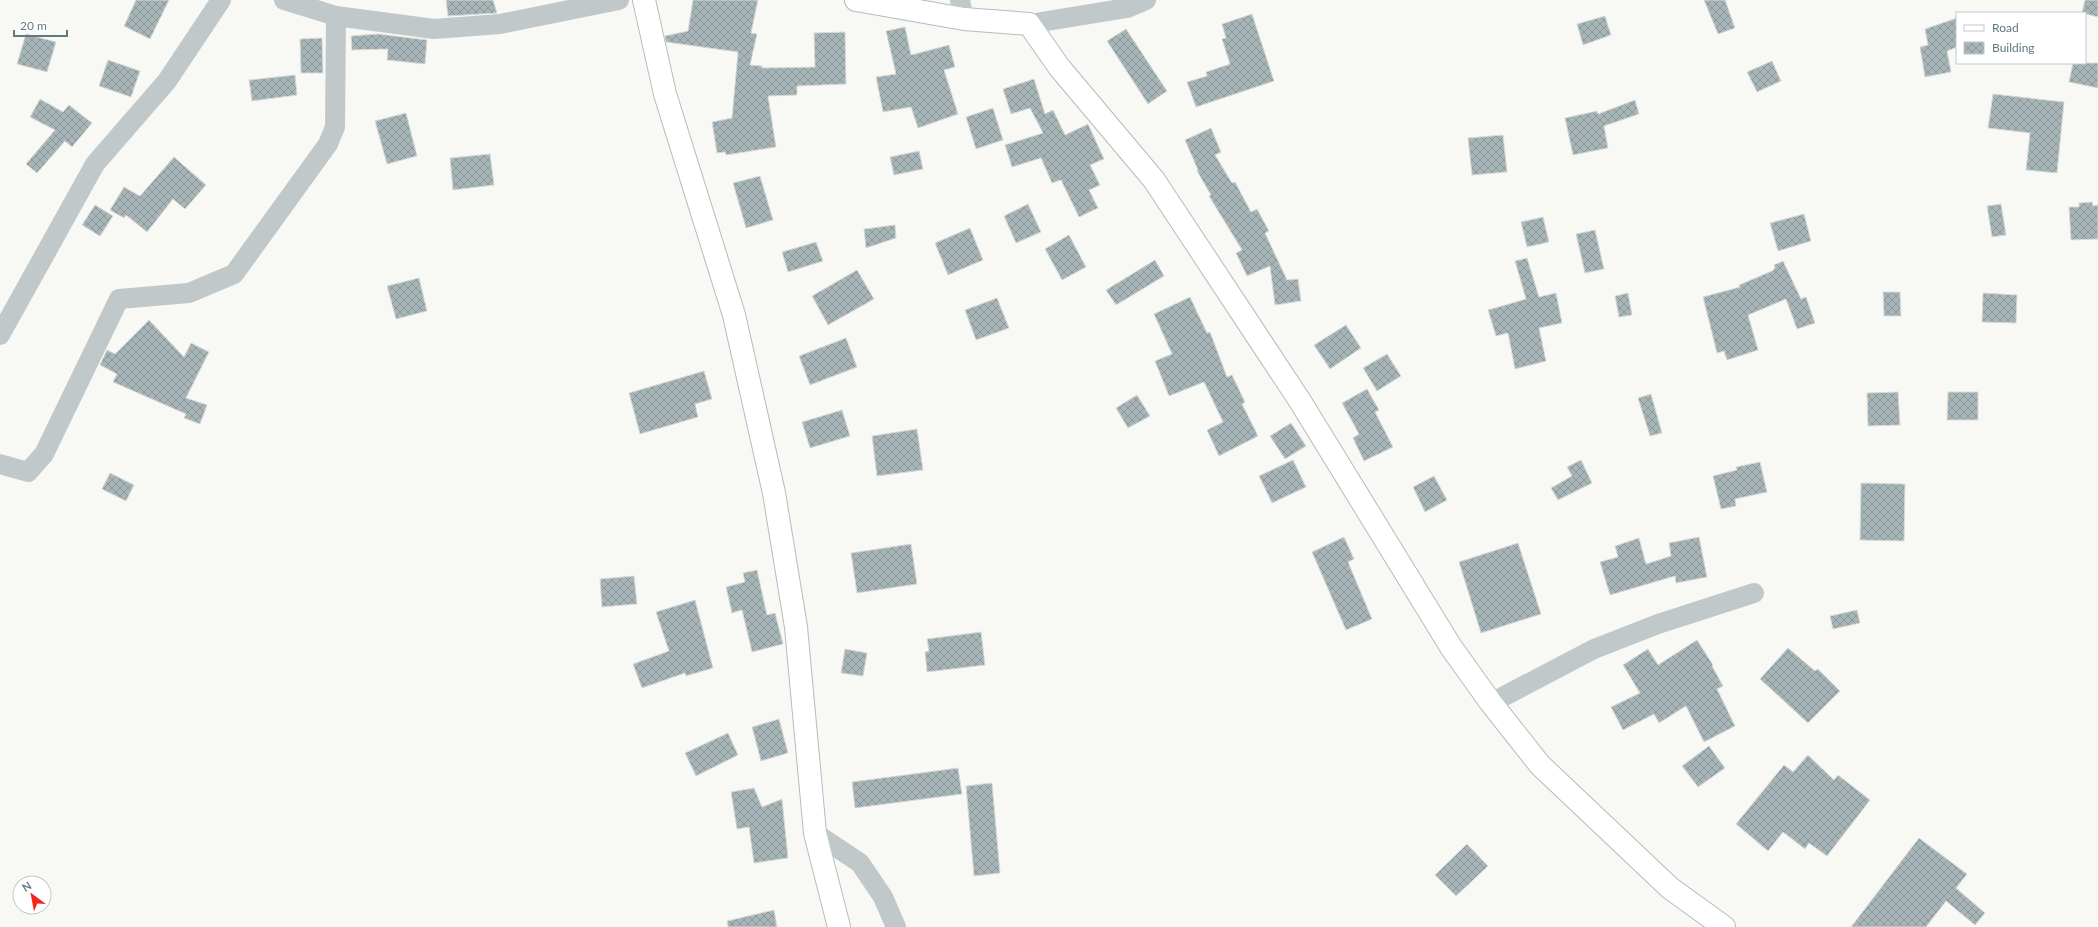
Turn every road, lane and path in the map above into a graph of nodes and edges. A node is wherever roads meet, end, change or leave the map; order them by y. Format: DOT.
graph roads {
  1 [pos="221,0"];
  2 [pos="284,0"];
  3 [pos="619,0"];
  4 [pos="644,0"];
  5 [pos="856,0"];
  6 [pos="1146,0"];
  7 [pos="962,10"];
  8 [pos="336,16"];
  9 [pos="1029,24"];
  10 [pos="0,335"];
  11 [pos="0,464"];
  12 [pos="1754,593"];
  13 [pos="1491,703"];
  14 [pos="815,833"];
  15 [pos="839,927"];
  16 [pos="896,927"];
  17 [pos="1724,927"];
  1 -- 10 [label="street"];
  2 -- 8 [label="street"];
  3 -- 8 [label="street"];
  4 -- 14 [label="street"];
  5 -- 7 [label="street"];
  6 -- 9 [label="street"];
  7 -- 9 [label="street"];
  8 -- 11 [label="street"];
  9 -- 13 [label="street"];
  12 -- 13 [label="street"];
  13 -- 17 [label="street"];
  14 -- 15 [label="street"];
  14 -- 16 [label="street"];
}
